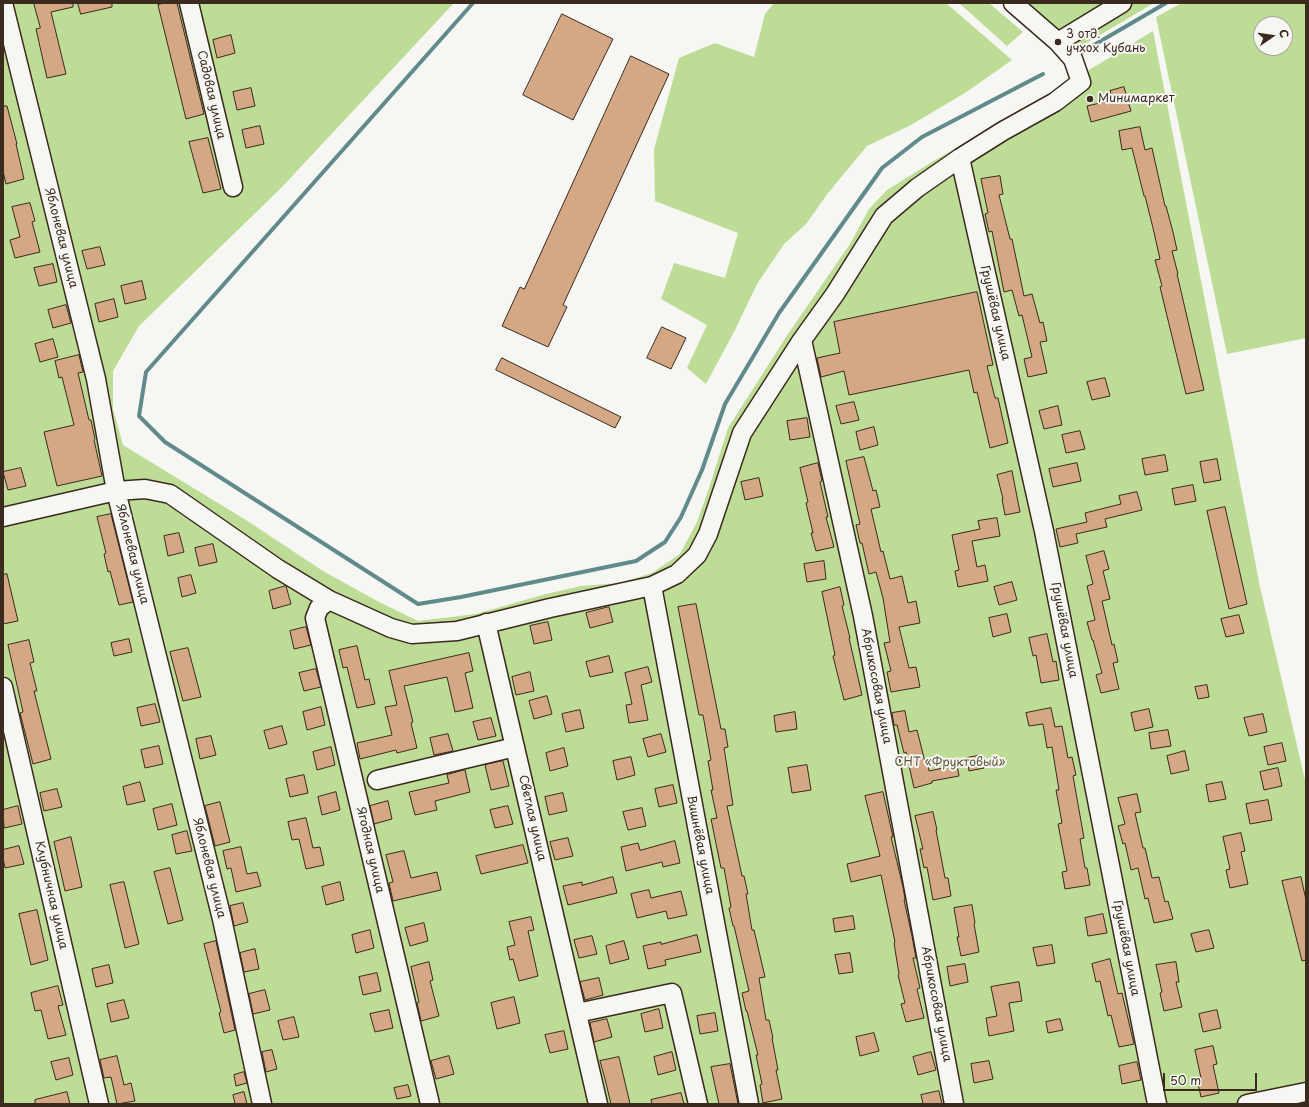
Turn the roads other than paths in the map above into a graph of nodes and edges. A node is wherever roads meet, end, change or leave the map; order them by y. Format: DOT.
graph roads {
  1 [pos="3,3"];
  2 [pos="189,3"];
  3 [pos="1013,3"];
  4 [pos="1122,3"];
  5 [pos="1058,42"];
  6 [pos="960,158"];
  7 [pos="233,187"];
  8 [pos="802,340"];
  9 [pos="116,491"];
  10 [pos="3,517"];
  11 [pos="652,586"];
  12 [pos="329,600"];
  13 [pos="486,623"];
  14 [pos="3,687"];
  15 [pos="515,747"];
  16 [pos="377,780"];
  17 [pos="577,1013"];
  18 [pos="1306,1092"];
  19 [pos="1271,1101"];
  20 [pos="99,1104"];
  21 [pos="262,1104"];
  22 [pos="430,1104"];
  23 [pos="598,1104"];
  24 [pos="698,1104"];
  25 [pos="749,1104"];
  26 [pos="954,1104"];
  27 [pos="1157,1104"];
  28 [pos="1247,1104"];
  1 -- 9 [label="street, Яблоневая улица"];
  2 -- 7 [label="street, Садовая улица"];
  3 -- 5 [label="street"];
  4 -- 5 [label="street"];
  5 -- 6 [label="street"];
  6 -- 8 [label="street"];
  6 -- 27 [label="street, Грушёвая улица"];
  8 -- 11 [label="street"];
  8 -- 26 [label="street, Абрикосовая улица"];
  9 -- 10 [label="street"];
  9 -- 12 [label="street"];
  9 -- 21 [label="street, Яблоневая улица"];
  11 -- 13 [label="street"];
  11 -- 25 [label="street, Вишнёвая улица"];
  12 -- 13 [label="street"];
  12 -- 22 [label="street, Ягодная улица"];
  13 -- 15 [label="street, Светлая улица"];
  14 -- 20 [label="street, Клубничная улица"];
  15 -- 16 [label="street"];
  15 -- 17 [label="street, Светлая улица"];
  17 -- 23 [label="street, Светлая улица"];
  17 -- 24 [label="street"];
  18 -- 19 [label="street"];
  19 -- 28 [label="street"];
}
